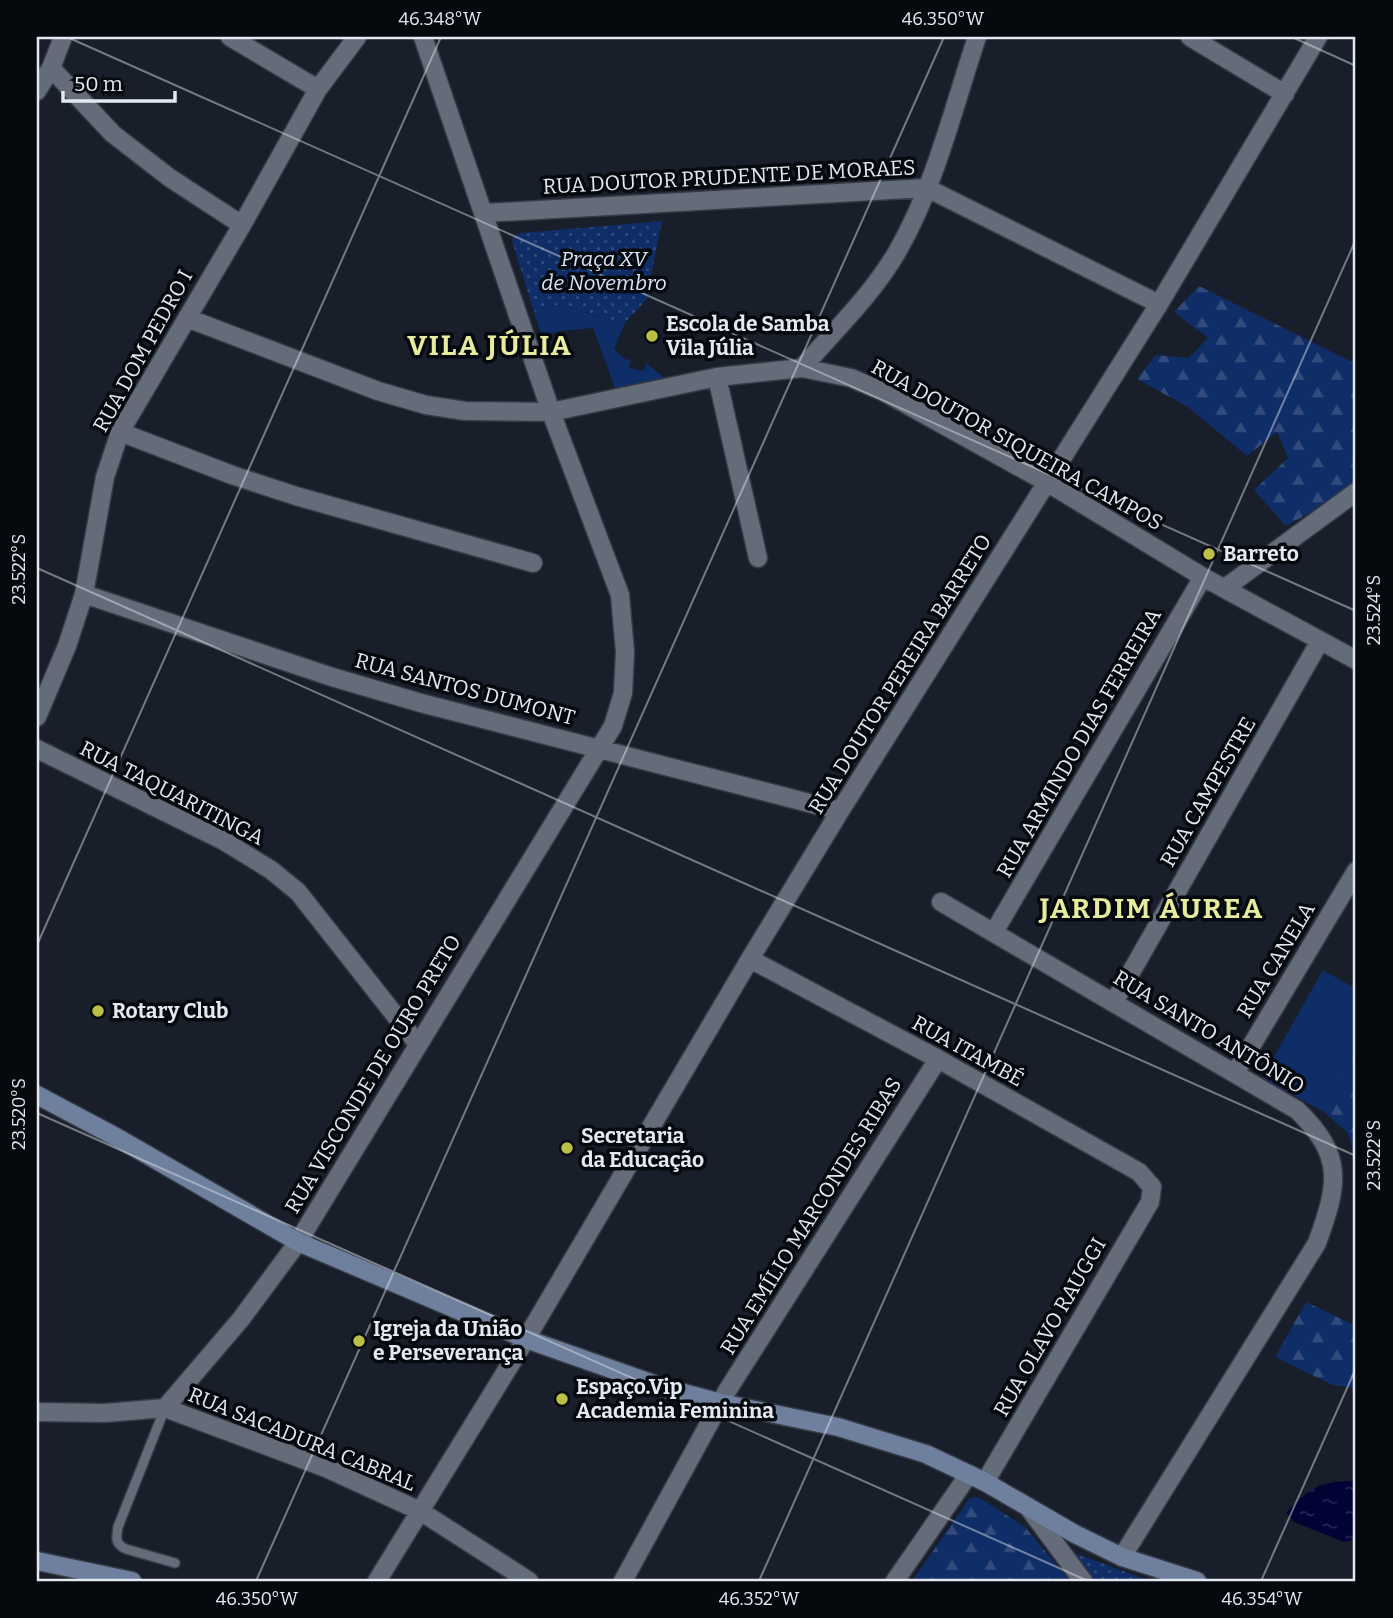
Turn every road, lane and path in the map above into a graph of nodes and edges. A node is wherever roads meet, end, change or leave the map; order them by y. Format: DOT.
graph roads {
  1 [pos="63,37"];
  2 [pos="230,37"];
  3 [pos="357,37"];
  4 [pos="423,37"];
  5 [pos="977,37"];
  6 [pos="1190,37"];
  7 [pos="1318,37"];
  8 [pos="51,68"];
  9 [pos="318,89"];
  10 [pos="37,91"];
  11 [pos="1285,94"];
  12 [pos="927,188"];
  13 [pos="484,214"];
  14 [pos="242,225"];
  15 [pos="1159,304"];
  16 [pos="187,318"];
  17 [pos="802,369"];
  18 [pos="717,377"];
  19 [pos="551,412"];
  20 [pos="120,432"];
  21 [pos="1048,483"];
  22 [pos="1356,492"];
  23 [pos="758,558"];
  24 [pos="533,563"];
  25 [pos="1203,577"];
  26 [pos="1225,588"];
  27 [pos="84,594"];
  28 [pos="1320,641"];
  29 [pos="1356,660"];
  30 [pos="37,718"];
  31 [pos="598,748"];
  32 [pos="37,749"];
  33 [pos="840,811"];
  34 [pos="1355,875"];
  35 [pos="941,902"];
  36 [pos="994,932"];
  37 [pos="750,959"];
  38 [pos="1114,1002"];
  39 [pos="417,1043"];
  40 [pos="938,1059"];
  41 [pos="1235,1073"];
  42 [pos="37,1095"];
  43 [pos="1152,1195"];
  44 [pos="298,1242"];
  45 [pos="526,1339"];
  46 [pos="721,1403"];
  47 [pos="165,1408"];
  48 [pos="37,1412"];
  49 [pos="969,1474"];
  50 [pos="985,1482"];
  51 [pos="420,1511"];
  52 [pos="1052,1529"];
  53 [pos="1122,1557"];
  54 [pos="37,1561"];
  55 [pos="175,1563"];
  56 [pos="132,1581"];
  57 [pos="377,1581"];
  58 [pos="529,1581"];
  59 [pos="623,1581"];
  60 [pos="895,1581"];
  61 [pos="1083,1581"];
  62 [pos="1197,1581"];
  1 -- 8 [label="street"];
  2 -- 9 [label="street"];
  3 -- 9 [label="street, RUA DOM PEDRO I"];
  4 -- 13 [label="street, RUA VISCONDE DE OURO PRETO"];
  5 -- 12 [label="street"];
  6 -- 11 [label="street"];
  7 -- 11 [label="street, RUA DOUTOR PEREIRA BARRETO"];
  8 -- 10 [label="street"];
  8 -- 14 [label="street"];
  9 -- 14 [label="street, RUA DOM PEDRO I"];
  11 -- 15 [label="street, RUA DOUTOR PEREIRA BARRETO"];
  12 -- 13 [label="street, RUA DOUTOR PRUDENTE DE MORAES"];
  12 -- 15 [label="street, RUA DOUTOR PRUDENTE DE MORAES"];
  12 -- 17 [label="street"];
  13 -- 19 [label="street, RUA VISCONDE DE OURO PRETO"];
  14 -- 16 [label="street, RUA DOM PEDRO I"];
  15 -- 21 [label="street, RUA DOUTOR PEREIRA BARRETO"];
  16 -- 19 [label="street, RUA DOUTOR SIQUEIRA CAMPOS"];
  16 -- 20 [label="street, RUA DOM PEDRO I"];
  17 -- 18 [label="street, RUA DOUTOR SIQUEIRA CAMPOS"];
  17 -- 21 [label="street, RUA DOUTOR SIQUEIRA CAMPOS"];
  18 -- 19 [label="street, RUA DOUTOR SIQUEIRA CAMPOS"];
  18 -- 23 [label="street"];
  19 -- 31 [label="street, RUA VISCONDE DE OURO PRETO"];
  20 -- 24 [label="street"];
  20 -- 27 [label="street, RUA DOM PEDRO I"];
  21 -- 25 [label="street, RUA DOUTOR SIQUEIRA CAMPOS"];
  21 -- 33 [label="street, RUA DOUTOR PEREIRA BARRETO"];
  22 -- 26 [label="street"];
  25 -- 26 [label="street, RUA DOUTOR SIQUEIRA CAMPOS"];
  25 -- 36 [label="street, RUA ARMINDO DIAS FERREIRA"];
  26 -- 28 [label="street, RUA DOUTOR SIQUEIRA CAMPOS"];
  27 -- 30 [label="street, RUA DOM PEDRO I"];
  27 -- 31 [label="street, RUA SANTOS DUMONT"];
  28 -- 29 [label="street, RUA DOUTOR SIQUEIRA CAMPOS"];
  28 -- 38 [label="street, RUA CAMPESTRE"];
  31 -- 33 [label="street, RUA SANTOS DUMONT"];
  31 -- 39 [label="street, RUA VISCONDE DE OURO PRETO"];
  32 -- 39 [label="street, RUA TAQUARITINGA"];
  33 -- 37 [label="street, RUA DOUTOR PEREIRA BARRETO"];
  34 -- 41 [label="street, RUA CANELA"];
  35 -- 36 [label="street, RUA SANTO ANTÔNIO"];
  36 -- 38 [label="street, RUA SANTO ANTÔNIO"];
  37 -- 40 [label="street, RUA ITAMBÉ"];
  37 -- 45 [label="street, RUA DOUTOR PEREIRA BARRETO"];
  38 -- 41 [label="street, RUA SANTO ANTÔNIO"];
  39 -- 44 [label="street, RUA VISCONDE DE OURO PRETO"];
  40 -- 43 [label="street, RUA ITAMBÉ"];
  40 -- 46 [label="street, RUA EMÍLIO MARCONDES RIBAS"];
  41 -- 53 [label="street, RUA SANTO ANTÔNIO"];
  42 -- 44 [label="main road"];
  43 -- 50 [label="street, RUA OLAVO RAUGGI"];
  44 -- 45 [label="main road"];
  44 -- 47 [label="street, RUA VISCONDE DE OURO PRETO"];
  45 -- 46 [label="main road"];
  45 -- 51 [label="street, RUA DOUTOR PEREIRA BARRETO"];
  46 -- 49 [label="main road"];
  46 -- 59 [label="street, RUA EMÍLIO MARCONDES RIBAS"];
  47 -- 48 [label="street, RUA SACADURA CABRAL"];
  47 -- 51 [label="street, RUA SACADURA CABRAL"];
  47 -- 55 [label="lane"];
  49 -- 50 [label="main road"];
  49 -- 60 [label="street"];
  50 -- 52 [label="main road"];
  51 -- 57 [label="street, RUA DOUTOR PEREIRA BARRETO"];
  51 -- 58 [label="street, RUA SACADURA CABRAL"];
  52 -- 53 [label="main road"];
  52 -- 61 [label="street"];
  53 -- 62 [label="main road"];
  54 -- 56 [label="main road"];
}
